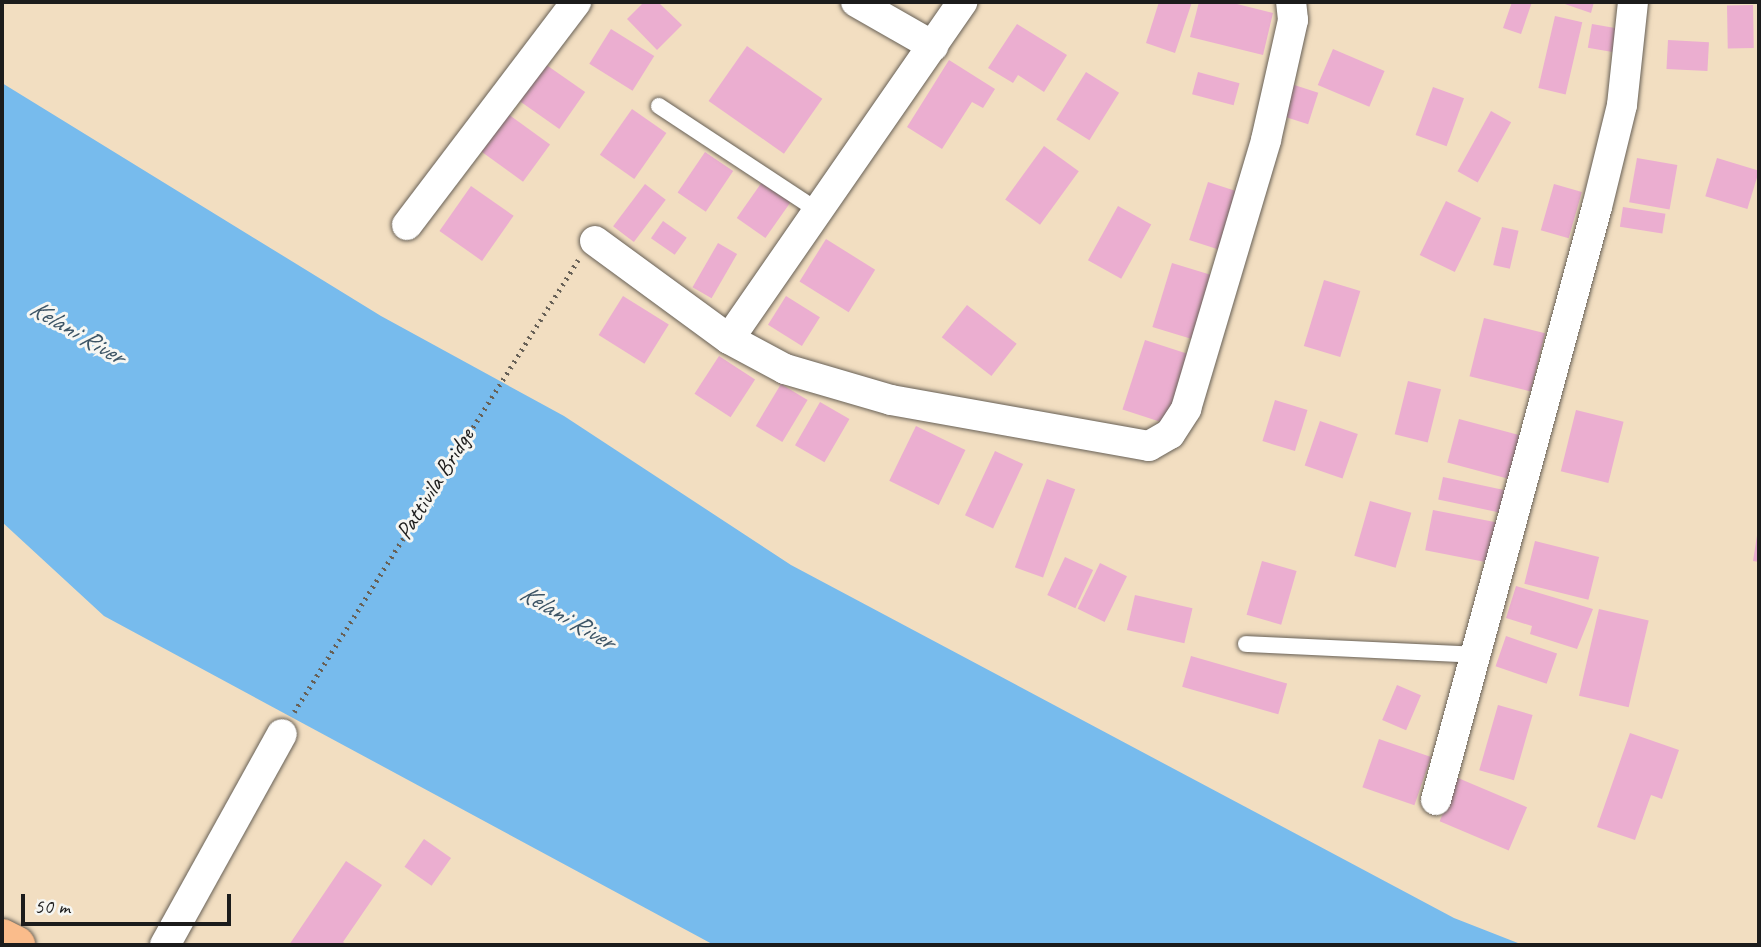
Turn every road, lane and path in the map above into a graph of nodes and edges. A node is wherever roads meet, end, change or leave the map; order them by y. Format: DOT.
graph roads {
  1 [pos="576,2"];
  2 [pos="856,2"];
  3 [pos="962,2"];
  4 [pos="1291,2"];
  5 [pos="1633,2"];
  6 [pos="933,46"];
  7 [pos="659,106"];
  8 [pos="820,212"];
  9 [pos="407,225"];
  10 [pos="595,241"];
  11 [pos="569,269"];
  12 [pos="729,339"];
  13 [pos="1246,644"];
  14 [pos="1478,655"];
  15 [pos="301,698"];
  16 [pos="282,734"];
  17 [pos="1436,800"];
  18 [pos="2,938"];
  19 [pos="16,945"];
  20 [pos="166,945"];
  1 -- 9 [label="street"];
  2 -- 6 [label="street"];
  3 -- 6 [label="street"];
  4 -- 12 [label="street"];
  5 -- 14 [label="street"];
  6 -- 8 [label="street"];
  7 -- 8 [label="lane"];
  8 -- 12 [label="street"];
  10 -- 12 [label="street"];
  11 -- 15 [label="path, Pattivila Bridge"];
  13 -- 14 [label="lane"];
  14 -- 17 [label="street"];
  16 -- 20 [label="street"];
  18 -- 19 [label="main road"];
}
